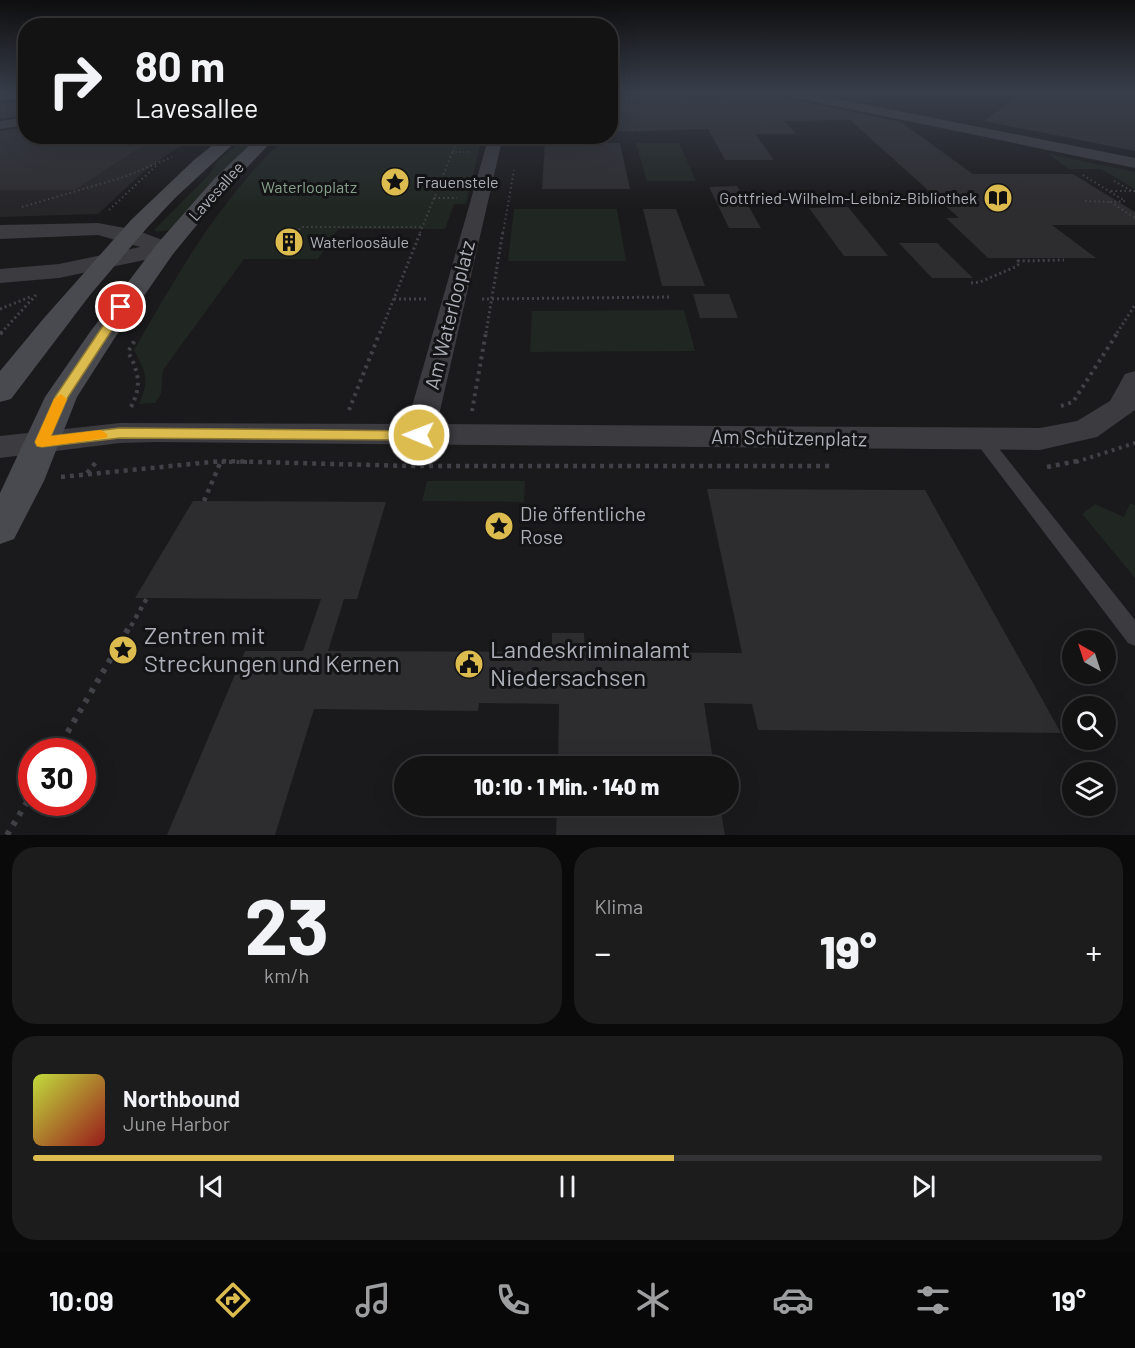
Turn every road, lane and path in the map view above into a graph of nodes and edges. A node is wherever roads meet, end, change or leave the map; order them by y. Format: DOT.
graph roads {
  1 [pos="978,131"];
  2 [pos="149,144"];
  3 [pos="165,144"];
  4 [pos="224,144"];
  5 [pos="261,144"];
  6 [pos="456,144"];
  7 [pos="494,144"];
  8 [pos="176,155"];
  9 [pos="1135,163"];
  10 [pos="158,164"];
  11 [pos="515,164"];
  12 [pos="1077,171"];
  13 [pos="1110,191"];
  14 [pos="1135,191"];
  15 [pos="1085,201"];
  16 [pos="1111,202"];
  17 [pos="22,207"];
  18 [pos="108,212"];
  19 [pos="1135,218"];
  20 [pos="423,227"];
  21 [pos="0,232"];
  22 [pos="128,235"];
  23 [pos="293,237"];
  24 [pos="165,249"];
  25 [pos="1064,260"];
  26 [pos="103,263"];
  27 [pos="0,276"];
  28 [pos="971,283"];
  29 [pos="36,295"];
  30 [pos="672,297"];
  31 [pos="497,299"];
  32 [pos="0,309"];
  33 [pos="140,331"];
  34 [pos="1135,380"];
  35 [pos="0,392"];
  36 [pos="128,412"];
  37 [pos="347,414"];
  38 [pos="419,435"];
  39 [pos="467,436"];
  40 [pos="983,440"];
  41 [pos="42,442"];
  42 [pos="0,447"];
  43 [pos="221,461"];
  44 [pos="839,466"];
  45 [pos="87,473"];
  46 [pos="204,501"];
  47 [pos="0,528"];
  48 [pos="147,598"];
  49 [pos="1135,636"];
  50 [pos="65,738"];
  51 [pos="19,816"];
  52 [pos="7,835"];
  1 -- 9 [label="street"];
  2 -- 3 [label="path"];
  4 -- 22 [label="main road, Lavesallee"];
  5 -- 24 [label="main road, Lavesallee"];
  6 -- 20 [label="path"];
  7 -- 38 [label="street, Am Waterlooplatz"];
  8 -- 10 [label="path"];
  10 -- 17 [label="path"];
  10 -- 18 [label="path"];
  11 -- 39 [label="path"];
  12 -- 13 [label="path"];
  13 -- 14 [label="path"];
  13 -- 16 [label="path"];
  15 -- 16 [label="path"];
  16 -- 19 [label="path"];
  20 -- 23 [label="path"];
  20 -- 37 [label="path"];
  21 -- 22 [label="street"];
  22 -- 24 [label="street"];
  22 -- 26 [label="main road, Lavesallee"];
  24 -- 26 [label="street"];
  24 -- 41 [label="main road, Lavesallee"];
  25 -- 28 [label="path"];
  26 -- 27 [label="street"];
  26 -- 35 [label="main road, Lavesallee"];
  29 -- 32 [label="path"];
  30 -- 31 [label="path"];
  33 -- 36 [label="path"];
  34 -- 40 [label="street, Am Schützenplatz"];
  38 -- 39 [label="street, Am Schützenplatz"];
  38 -- 41 [label="street"];
  39 -- 40 [label="street, Am Schützenplatz"];
  40 -- 49 [label="lane"];
  41 -- 42 [label="street"];
  41 -- 47 [label="main road, Lavesallee"];
  43 -- 44 [label="path"];
  43 -- 45 [label="path"];
  43 -- 46 [label="path"];
  48 -- 50 [label="path"];
  51 -- 52 [label="path"];
}
